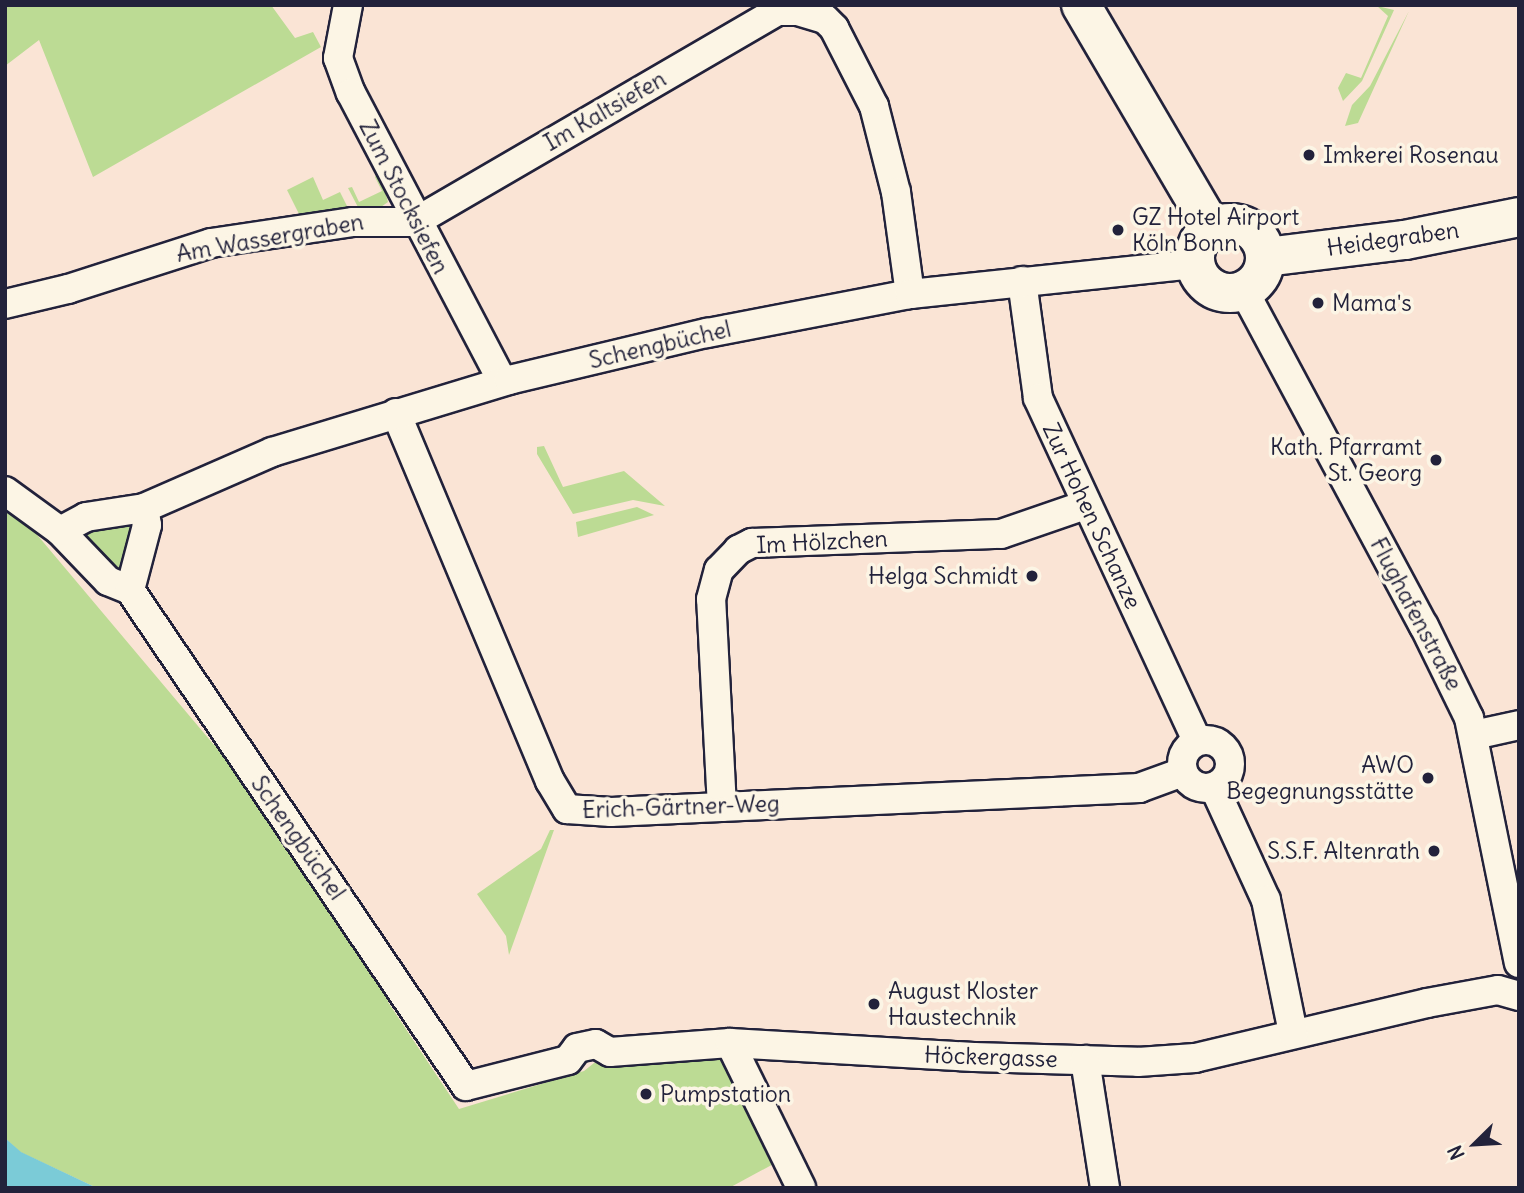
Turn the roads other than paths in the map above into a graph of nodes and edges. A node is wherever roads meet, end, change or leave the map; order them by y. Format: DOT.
graph roads {
  1 [pos="348,5"];
  2 [pos="1081,5"];
  3 [pos="804,8"];
  4 [pos="1519,217"];
  5 [pos="415,222"];
  6 [pos="1212,228"];
  7 [pos="1266,257"];
  8 [pos="1196,264"];
  9 [pos="1022,281"];
  10 [pos="1244,291"];
  11 [pos="909,293"];
  12 [pos="5,303"];
  13 [pos="502,381"];
  14 [pos="396,413"];
  15 [pos="5,491"];
  16 [pos="1085,505"];
  17 [pos="144,508"];
  18 [pos="60,531"];
  19 [pos="130,590"];
  20 [pos="1519,725"];
  21 [pos="1474,734"];
  22 [pos="1197,741"];
  23 [pos="1184,772"];
  24 [pos="1214,787"];
  25 [pos="722,807"];
  26 [pos="1519,963"];
  27 [pos="1519,996"];
  28 [pos="1293,1033"];
  29 [pos="730,1044"];
  30 [pos="1085,1060"];
  31 [pos="466,1086"];
  32 [pos="801,1187"];
  33 [pos="1105,1188"];
  1 -- 5 [label="street, Zum Stocksiefen"];
  2 -- 6 [label="main road"];
  3 -- 5 [label="street, Im Kaltsiefen"];
  3 -- 11 [label="street, Im Kaltsiefen"];
  4 -- 7 [label="main road, Heidegraben"];
  5 -- 12 [label="street, Am Wassergraben"];
  5 -- 13 [label="street, Zum Stocksiefen"];
  6 -- 7 [label="main road"];
  6 -- 8 [label="main road"];
  7 -- 10 [label="main road"];
  8 -- 9 [label="street, Schengbüchel"];
  8 -- 10 [label="main road"];
  9 -- 11 [label="street, Schengbüchel"];
  9 -- 16 [label="street, Zur Hohen Schanze"];
  10 -- 21 [label="street, Flughafenstraße"];
  11 -- 13 [label="street, Schengbüchel"];
  13 -- 14 [label="street, Schengbüchel"];
  14 -- 17 [label="street, Schengbüchel"];
  14 -- 25 [label="street, Erich-Gärtner-Weg"];
  15 -- 18 [label="street, Schengbüchel"];
  16 -- 22 [label="street, Zur Hohen Schanze"];
  16 -- 25 [label="street, Im Hölzchen"];
  17 -- 18 [label="street, Schengbüchel"];
  17 -- 19 [label="street"];
  18 -- 19 [label="street, Schengbüchel"];
  19 -- 31 [label="street, Schengbüchel"];
  20 -- 21 [label="street"];
  21 -- 26 [label="street, Flughafenstraße"];
  22 -- 23 [label="street"];
  22 -- 24 [label="street"];
  23 -- 24 [label="street"];
  23 -- 25 [label="street, Erich-Gärtner-Weg"];
  24 -- 28 [label="street"];
  27 -- 28 [label="street, Höckergasse"];
  28 -- 30 [label="street, Höckergasse"];
  29 -- 30 [label="street, Höckergasse"];
  29 -- 31 [label="street, Höckergasse"];
  29 -- 32 [label="street"];
  30 -- 33 [label="street"];
}
